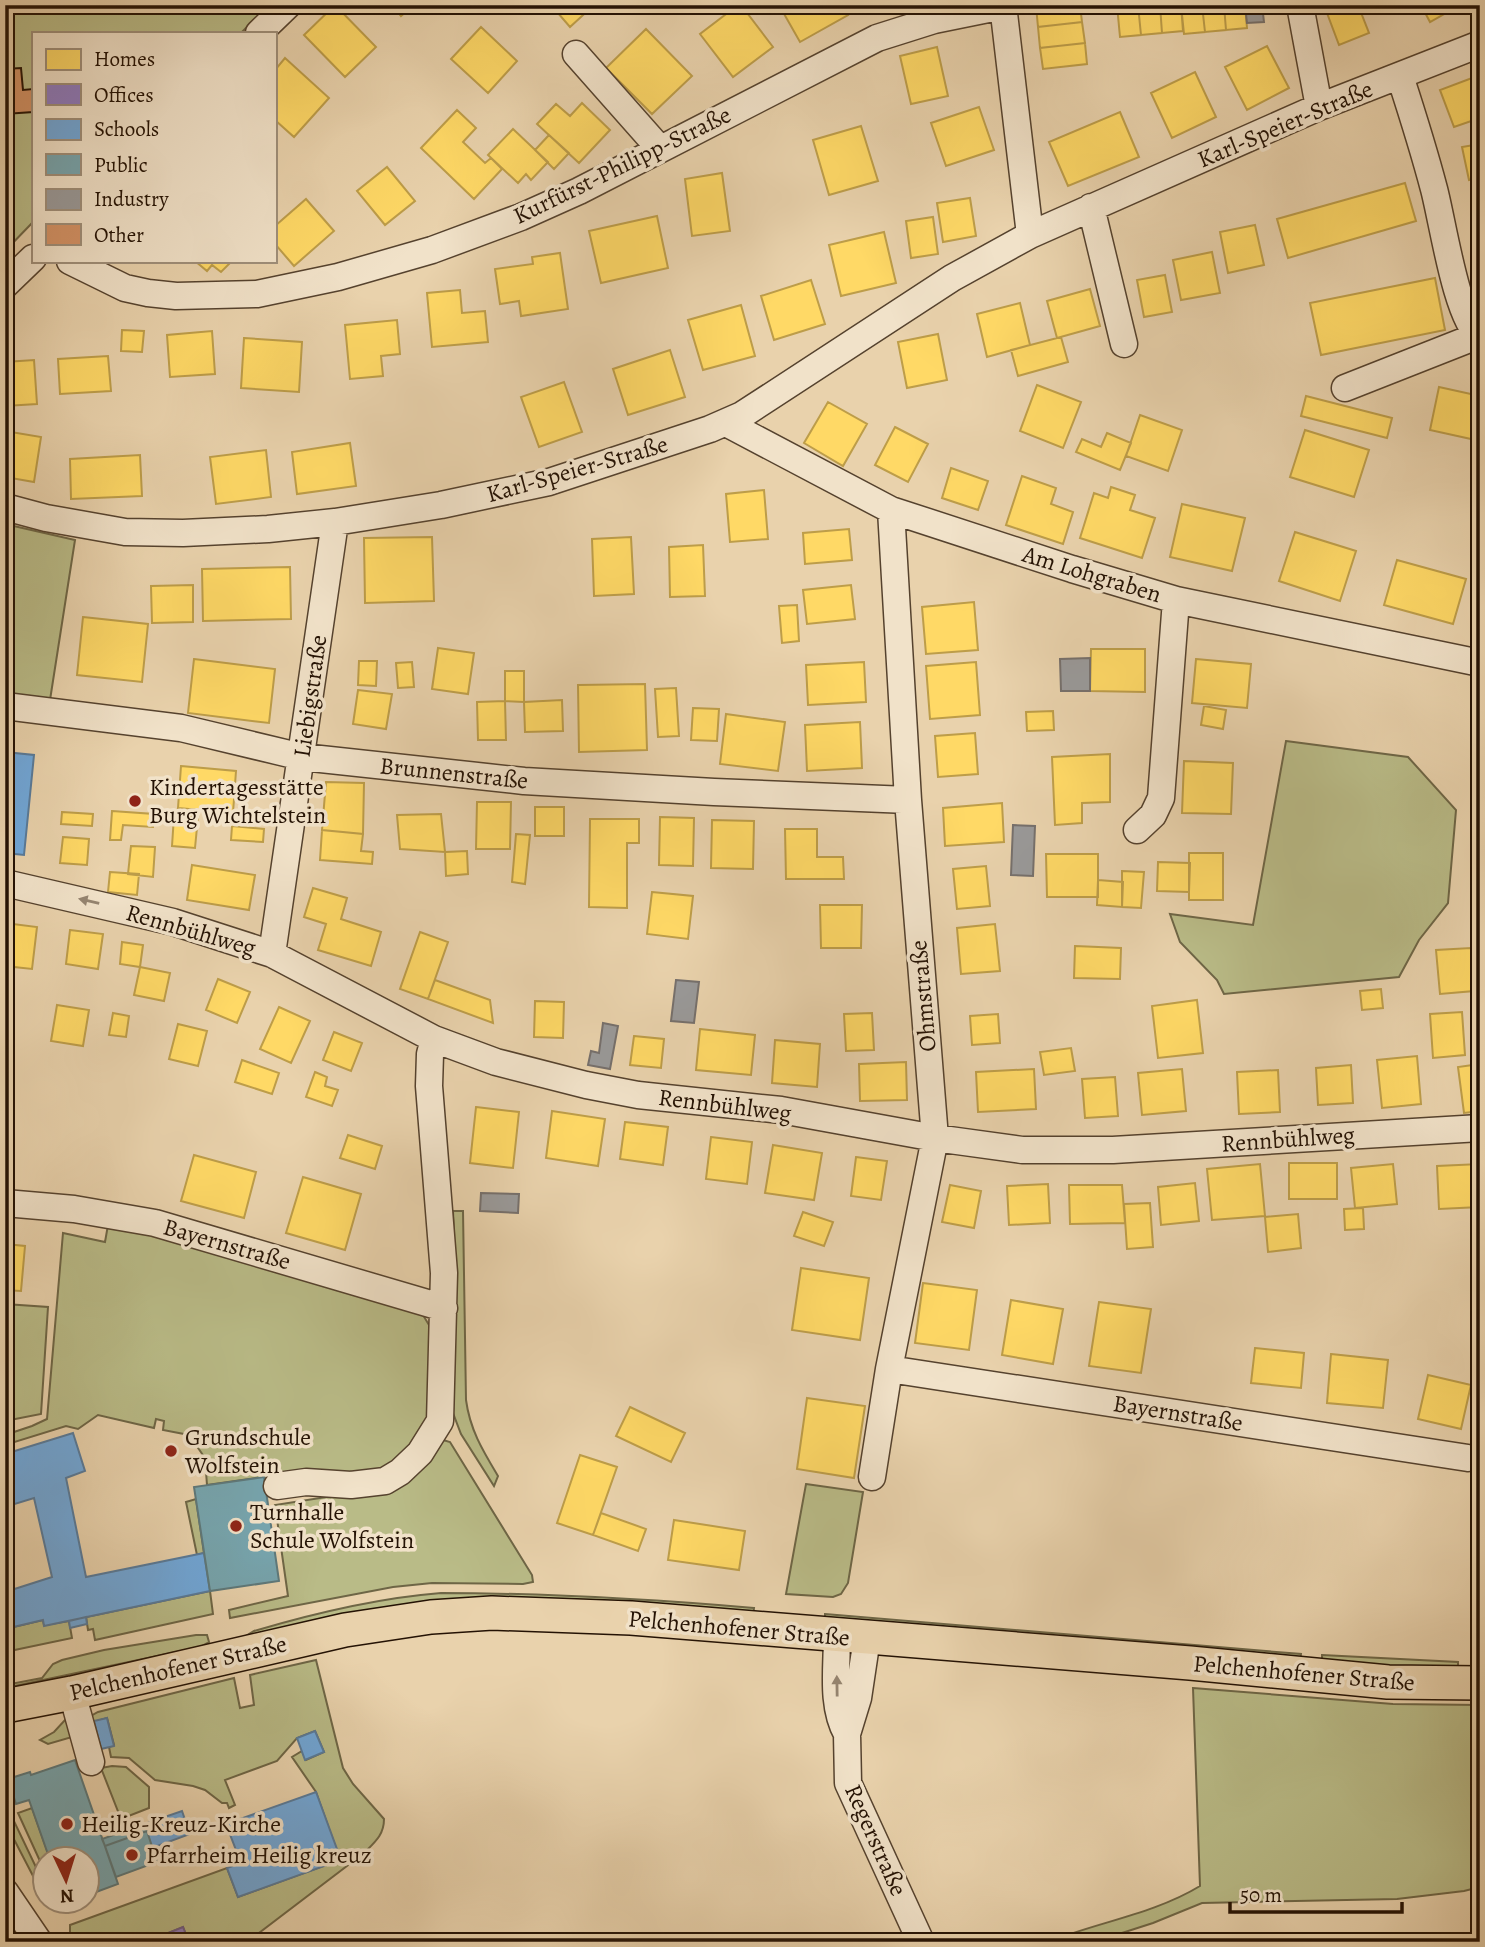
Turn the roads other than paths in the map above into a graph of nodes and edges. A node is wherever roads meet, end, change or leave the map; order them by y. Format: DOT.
graph roads {
  1 [pos="288,5"];
  2 [pos="1300,5"];
  3 [pos="1003,6"];
  4 [pos="260,32"];
  5 [pos="1480,44"];
  6 [pos="576,54"];
  7 [pos="1400,76"];
  8 [pos="1319,107"];
  9 [pos="660,149"];
  10 [pos="1091,207"];
  11 [pos="1030,235"];
  12 [pos="32,259"];
  13 [pos="72,262"];
  14 [pos="5,285"];
  15 [pos="1478,337"];
  16 [pos="1124,344"];
  17 [pos="1345,388"];
  18 [pos="726,423"];
  19 [pos="5,508"];
  20 [pos="891,510"];
  21 [pos="335,522"];
  22 [pos="1175,600"];
  23 [pos="1480,663"];
  24 [pos="5,706"];
  25 [pos="302,757"];
  26 [pos="908,800"];
  27 [pos="1137,830"];
  28 [pos="5,883"];
  29 [pos="272,954"];
  30 [pos="433,1039"];
  31 [pos="1480,1128"];
  32 [pos="935,1138"];
  33 [pos="5,1203"];
  34 [pos="444,1308"];
  35 [pos="889,1368"];
  36 [pos="1468,1458"];
  37 [pos="872,1477"];
  38 [pos="277,1486"];
  39 [pos="852,1637"];
  40 [pos="1480,1683"];
  41 [pos="72,1693"];
  42 [pos="5,1706"];
  43 [pos="91,1762"];
  44 [pos="5,1892"];
  45 [pos="38,1942"];
  46 [pos="921,1942"];
  1 -- 4 [label="street"];
  2 -- 8 [label="street"];
  3 -- 9 [label="street, Kurfürst-Philipp-Straße"];
  3 -- 11 [label="street"];
  5 -- 7 [label="street, Karl-Speier-Straße"];
  6 -- 9 [label="street"];
  7 -- 8 [label="street, Karl-Speier-Straße"];
  7 -- 15 [label="street"];
  8 -- 10 [label="street, Karl-Speier-Straße"];
  9 -- 13 [label="street, Kurfürst-Philipp-Straße"];
  10 -- 11 [label="street, Karl-Speier-Straße"];
  10 -- 16 [label="street"];
  11 -- 18 [label="street, Karl-Speier-Straße"];
  12 -- 14 [label="street"];
  15 -- 17 [label="street"];
  18 -- 20 [label="street, Am Lohgraben"];
  18 -- 21 [label="street, Karl-Speier-Straße"];
  19 -- 21 [label="street, Karl-Speier-Straße"];
  20 -- 22 [label="street, Am Lohgraben"];
  20 -- 26 [label="street, Ohmstraße"];
  21 -- 25 [label="street, Liebigstraße"];
  22 -- 23 [label="street, Am Lohgraben"];
  22 -- 27 [label="street"];
  24 -- 25 [label="street, Brunnenstraße"];
  25 -- 26 [label="street, Brunnenstraße"];
  25 -- 29 [label="street, Liebigstraße"];
  26 -- 32 [label="street, Ohmstraße"];
  29 -- 28 [label="street, Rennbühlweg, one-way"];
  29 -- 30 [label="street, Rennbühlweg"];
  30 -- 32 [label="street, Rennbühlweg"];
  30 -- 34 [label="street"];
  31 -- 32 [label="street, Rennbühlweg"];
  32 -- 35 [label="street, Ohmstraße"];
  33 -- 34 [label="street, Bayernstraße"];
  34 -- 38 [label="street"];
  35 -- 36 [label="street, Bayernstraße"];
  35 -- 37 [label="street, Ohmstraße"];
  39 -- 40 [label="main road, Pelchenhofener Straße"];
  39 -- 41 [label="main road, Pelchenhofener Straße"];
  46 -- 39 [label="street, Regerstraße, one-way"];
  41 -- 42 [label="main road, Pelchenhofener Straße"];
  41 -- 43 [label="street"];
  44 -- 45 [label="street"];
}
